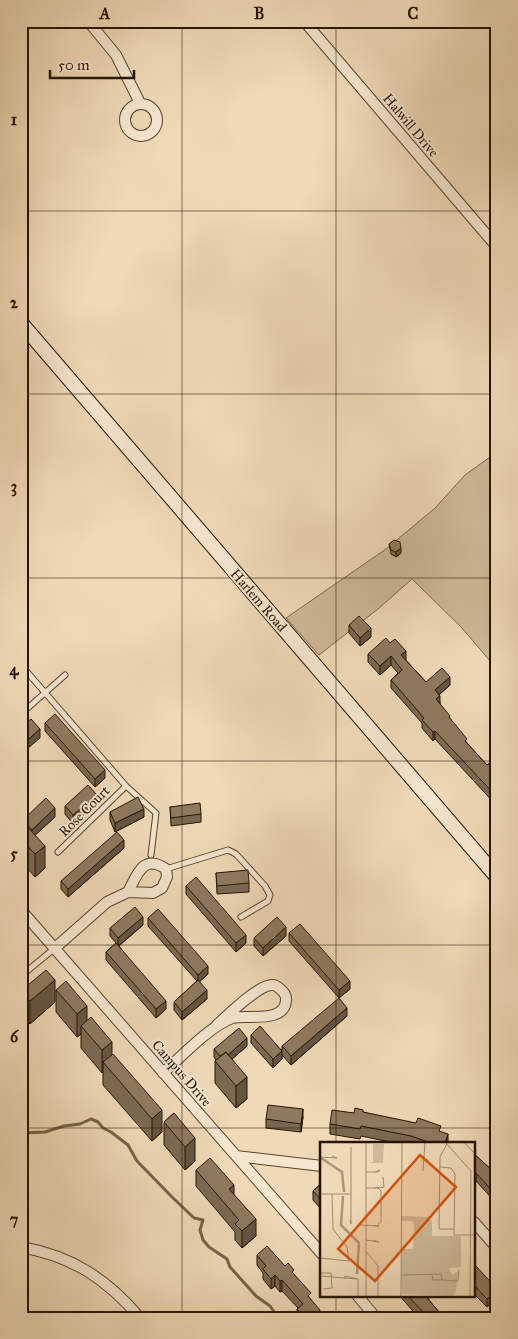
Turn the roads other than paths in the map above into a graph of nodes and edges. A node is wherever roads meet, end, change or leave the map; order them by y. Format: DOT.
graph roads {
  1 [pos="88,21"];
  2 [pos="304,21"];
  3 [pos="140,103"];
  4 [pos="497,246"];
  5 [pos="21,323"];
  6 [pos="21,665"];
  7 [pos="65,675"];
  8 [pos="46,693"];
  9 [pos="21,714"];
  10 [pos="126,786"];
  11 [pos="58,852"];
  12 [pos="151,855"];
  13 [pos="166,869"];
  14 [pos="497,877"];
  15 [pos="128,892"];
  16 [pos="21,910"];
  17 [pos="241,917"];
  18 [pos="55,948"];
  19 [pos="21,976"];
  20 [pos="217,1025"];
  21 [pos="163,1073"];
  22 [pos="236,1156"];
  23 [pos="320,1166"];
  24 [pos="476,1224"];
  25 [pos="21,1247"];
  26 [pos="497,1248"];
  27 [pos="320,1252"];
  28 [pos="358,1296"];
  29 [pos="140,1318"];
  30 [pos="376,1318"];
  1 -- 3 [label="street"];
  2 -- 4 [label="street, Halwill Drive"];
  5 -- 14 [label="main road, Harlem Road"];
  6 -- 8 [label="lane"];
  7 -- 8 [label="lane"];
  8 -- 9 [label="lane"];
  8 -- 10 [label="lane"];
  10 -- 11 [label="lane, Rose Court"];
  10 -- 12 [label="lane"];
  13 -- 15 [label="street"];
  13 -- 15 [label="street"];
  13 -- 17 [label="lane"];
  15 -- 18 [label="street"];
  16 -- 18 [label="street, Campus Drive"];
  18 -- 19 [label="lane"];
  18 -- 21 [label="street, Campus Drive"];
  20 -- 20 [label="street"];
  20 -- 21 [label="street"];
  21 -- 22 [label="street, Campus Drive"];
  22 -- 23 [label="street"];
  22 -- 27 [label="street, Campus Drive"];
  24 -- 26 [label="street"];
  25 -- 29 [label="street"];
  28 -- 30 [label="street"];
}
